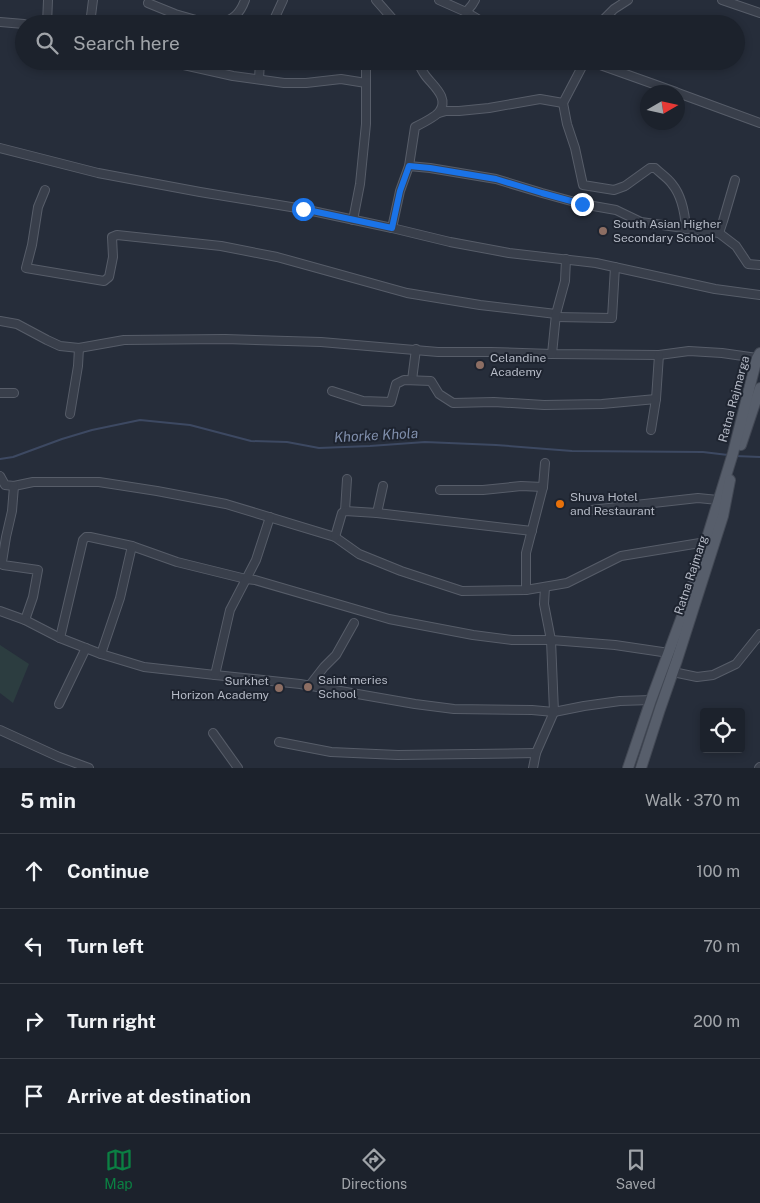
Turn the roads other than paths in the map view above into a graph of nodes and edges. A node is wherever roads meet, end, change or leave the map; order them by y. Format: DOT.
graph roads {
  1 [pos="48,0"];
  2 [pos="93,0"];
  3 [pos="245,0"];
  4 [pos="283,0"];
  5 [pos="376,0"];
  6 [pos="439,0"];
  7 [pos="475,0"];
  8 [pos="628,0"];
  9 [pos="722,0"];
  10 [pos="148,3"];
  11 [pos="466,12"];
  12 [pos="760,13"];
  13 [pos="47,15"];
  14 [pos="91,15"];
  15 [pos="178,15"];
  16 [pos="236,15"];
  17 [pos="276,15"];
  18 [pos="389,15"];
  19 [pos="471,15"];
  20 [pos="608,15"];
  21 [pos="0,22"];
  22 [pos="15,23"];
  23 [pos="206,70"];
  24 [pos="260,70"];
  25 [pos="366,70"];
  26 [pos="423,70"];
  27 [pos="580,70"];
  28 [pos="614,70"];
  29 [pos="260,79"];
  30 [pos="366,83"];
  31 [pos="655,85"];
  32 [pos="685,96"];
  33 [pos="563,104"];
  34 [pos="439,113"];
  35 [pos="760,123"];
  36 [pos="0,148"];
  37 [pos="409,166"];
  38 [pos="735,180"];
  39 [pos="45,190"];
  40 [pos="353,220"];
  41 [pos="392,228"];
  42 [pos="686,229"];
  43 [pos="718,234"];
  44 [pos="566,259"];
  45 [pos="760,265"];
  46 [pos="616,267"];
  47 [pos="760,295"];
  48 [pos="556,316"];
  49 [pos="0,321"];
  50 [pos="79,348"];
  51 [pos="416,350"];
  52 [pos="552,354"];
  53 [pos="659,355"];
  54 [pos="759,355"];
  55 [pos="412,380"];
  56 [pos="760,388"];
  57 [pos="332,391"];
  58 [pos="0,393"];
  59 [pos="14,393"];
  60 [pos="656,399"];
  61 [pos="70,414"];
  62 [pos="651,430"];
  63 [pos="736,452"];
  64 [pos="545,463"];
  65 [pos="729,471"];
  66 [pos="0,476"];
  67 [pos="347,479"];
  68 [pos="14,486"];
  69 [pos="383,486"];
  70 [pos="542,487"];
  71 [pos="440,490"];
  72 [pos="718,500"];
  73 [pos="590,510"];
  74 [pos="345,511"];
  75 [pos="377,513"];
  76 [pos="270,517"];
  77 [pos="532,531"];
  78 [pos="335,537"];
  79 [pos="706,542"];
  80 [pos="132,546"];
  81 [pos="246,579"];
  82 [pos="545,587"];
  83 [pos="526,590"];
  84 [pos="0,611"];
  85 [pos="25,620"];
  86 [pos="354,623"];
  87 [pos="760,634"];
  88 [pos="60,638"];
  89 [pos="551,640"];
  90 [pos="86,648"];
  91 [pos="669,653"];
  92 [pos="101,654"];
  93 [pos="673,672"];
  94 [pos="215,675"];
  95 [pos="310,685"];
  96 [pos="651,700"];
  97 [pos="59,704"];
  98 [pos="554,712"];
  99 [pos="0,730"];
  100 [pos="213,733"];
  101 [pos="278,742"];
  102 [pos="536,752"];
  103 [pos="89,768"];
  104 [pos="238,768"];
  105 [pos="533,768"];
  106 [pos="628,768"];
  107 [pos="641,768"];
  1 -- 13 [label="street"];
  2 -- 14 [label="street"];
  3 -- 16 [label="street"];
  4 -- 17 [label="street"];
  5 -- 18 [label="street"];
  6 -- 11 [label="street"];
  7 -- 11 [label="street"];
  8 -- 20 [label="street"];
  9 -- 12 [label="street"];
  10 -- 15 [label="street"];
  11 -- 19 [label="street"];
  21 -- 22 [label="street"];
  23 -- 29 [label="street"];
  24 -- 29 [label="street"];
  25 -- 30 [label="street"];
  26 -- 34 [label="street"];
  27 -- 33 [label="street"];
  28 -- 31 [label="street"];
  29 -- 30 [label="street"];
  30 -- 40 [label="street"];
  32 -- 35 [label="street"];
  33 -- 34 [label="street"];
  33 -- 42 [label="street"];
  34 -- 37 [label="street"];
  36 -- 40 [label="street"];
  37 -- 41 [label="street"];
  37 -- 42 [label="street"];
  38 -- 43 [label="street"];
  39 -- 48 [label="street"];
  40 -- 41 [label="street"];
  41 -- 44 [label="street"];
  42 -- 43 [label="street"];
  43 -- 45 [label="street"];
  44 -- 46 [label="street"];
  44 -- 48 [label="street"];
  46 -- 47 [label="street"];
  46 -- 48 [label="street"];
  48 -- 52 [label="street"];
  49 -- 50 [label="street"];
  50 -- 51 [label="street"];
  50 -- 61 [label="street"];
  51 -- 52 [label="street"];
  51 -- 55 [label="street"];
  52 -- 53 [label="street"];
  53 -- 54 [label="street"];
  53 -- 60 [label="street"];
  54 -- 63 [label="main road, Ratna Rajmarga"];
  55 -- 57 [label="street"];
  55 -- 60 [label="street"];
  56 -- 63 [label="main road, Ratna Rajmarg"];
  58 -- 59 [label="street"];
  60 -- 62 [label="street"];
  63 -- 65 [label="main road, Ratna Rajmarg"];
  64 -- 70 [label="street"];
  65 -- 72 [label="main road, Ratna Rajmarg"];
  65 -- 93 [label="main road, Ratna Rajmarg"];
  66 -- 68 [label="street"];
  67 -- 74 [label="street"];
  68 -- 76 [label="street"];
  68 -- 85 [label="street"];
  69 -- 75 [label="street"];
  70 -- 71 [label="street"];
  70 -- 77 [label="street"];
  72 -- 73 [label="street"];
  72 -- 79 [label="main road, Ratna Rajmarg"];
  74 -- 75 [label="street"];
  74 -- 78 [label="street"];
  75 -- 77 [label="street"];
  76 -- 78 [label="street"];
  76 -- 81 [label="street"];
  77 -- 83 [label="street"];
  78 -- 83 [label="street"];
  79 -- 82 [label="street"];
  79 -- 91 [label="main road, Ratna Rajmarg"];
  80 -- 81 [label="street"];
  80 -- 88 [label="street"];
  80 -- 92 [label="street"];
  81 -- 89 [label="street"];
  81 -- 94 [label="street"];
  82 -- 83 [label="street"];
  82 -- 89 [label="street"];
  84 -- 85 [label="street"];
  85 -- 88 [label="street"];
  86 -- 95 [label="street"];
  87 -- 93 [label="street"];
  88 -- 90 [label="street"];
  89 -- 91 [label="street"];
  89 -- 98 [label="street"];
  90 -- 92 [label="street"];
  90 -- 97 [label="street"];
  91 -- 96 [label="main road, Ratna Rajmarg"];
  92 -- 94 [label="street"];
  93 -- 107 [label="main road, Ratna Rajmarg"];
  94 -- 95 [label="street"];
  95 -- 98 [label="street"];
  96 -- 98 [label="street"];
  96 -- 106 [label="main road, Ratna Rajmarg"];
  98 -- 102 [label="street"];
  99 -- 103 [label="street"];
  100 -- 104 [label="street"];
  101 -- 102 [label="street"];
  102 -- 105 [label="street"];
}
